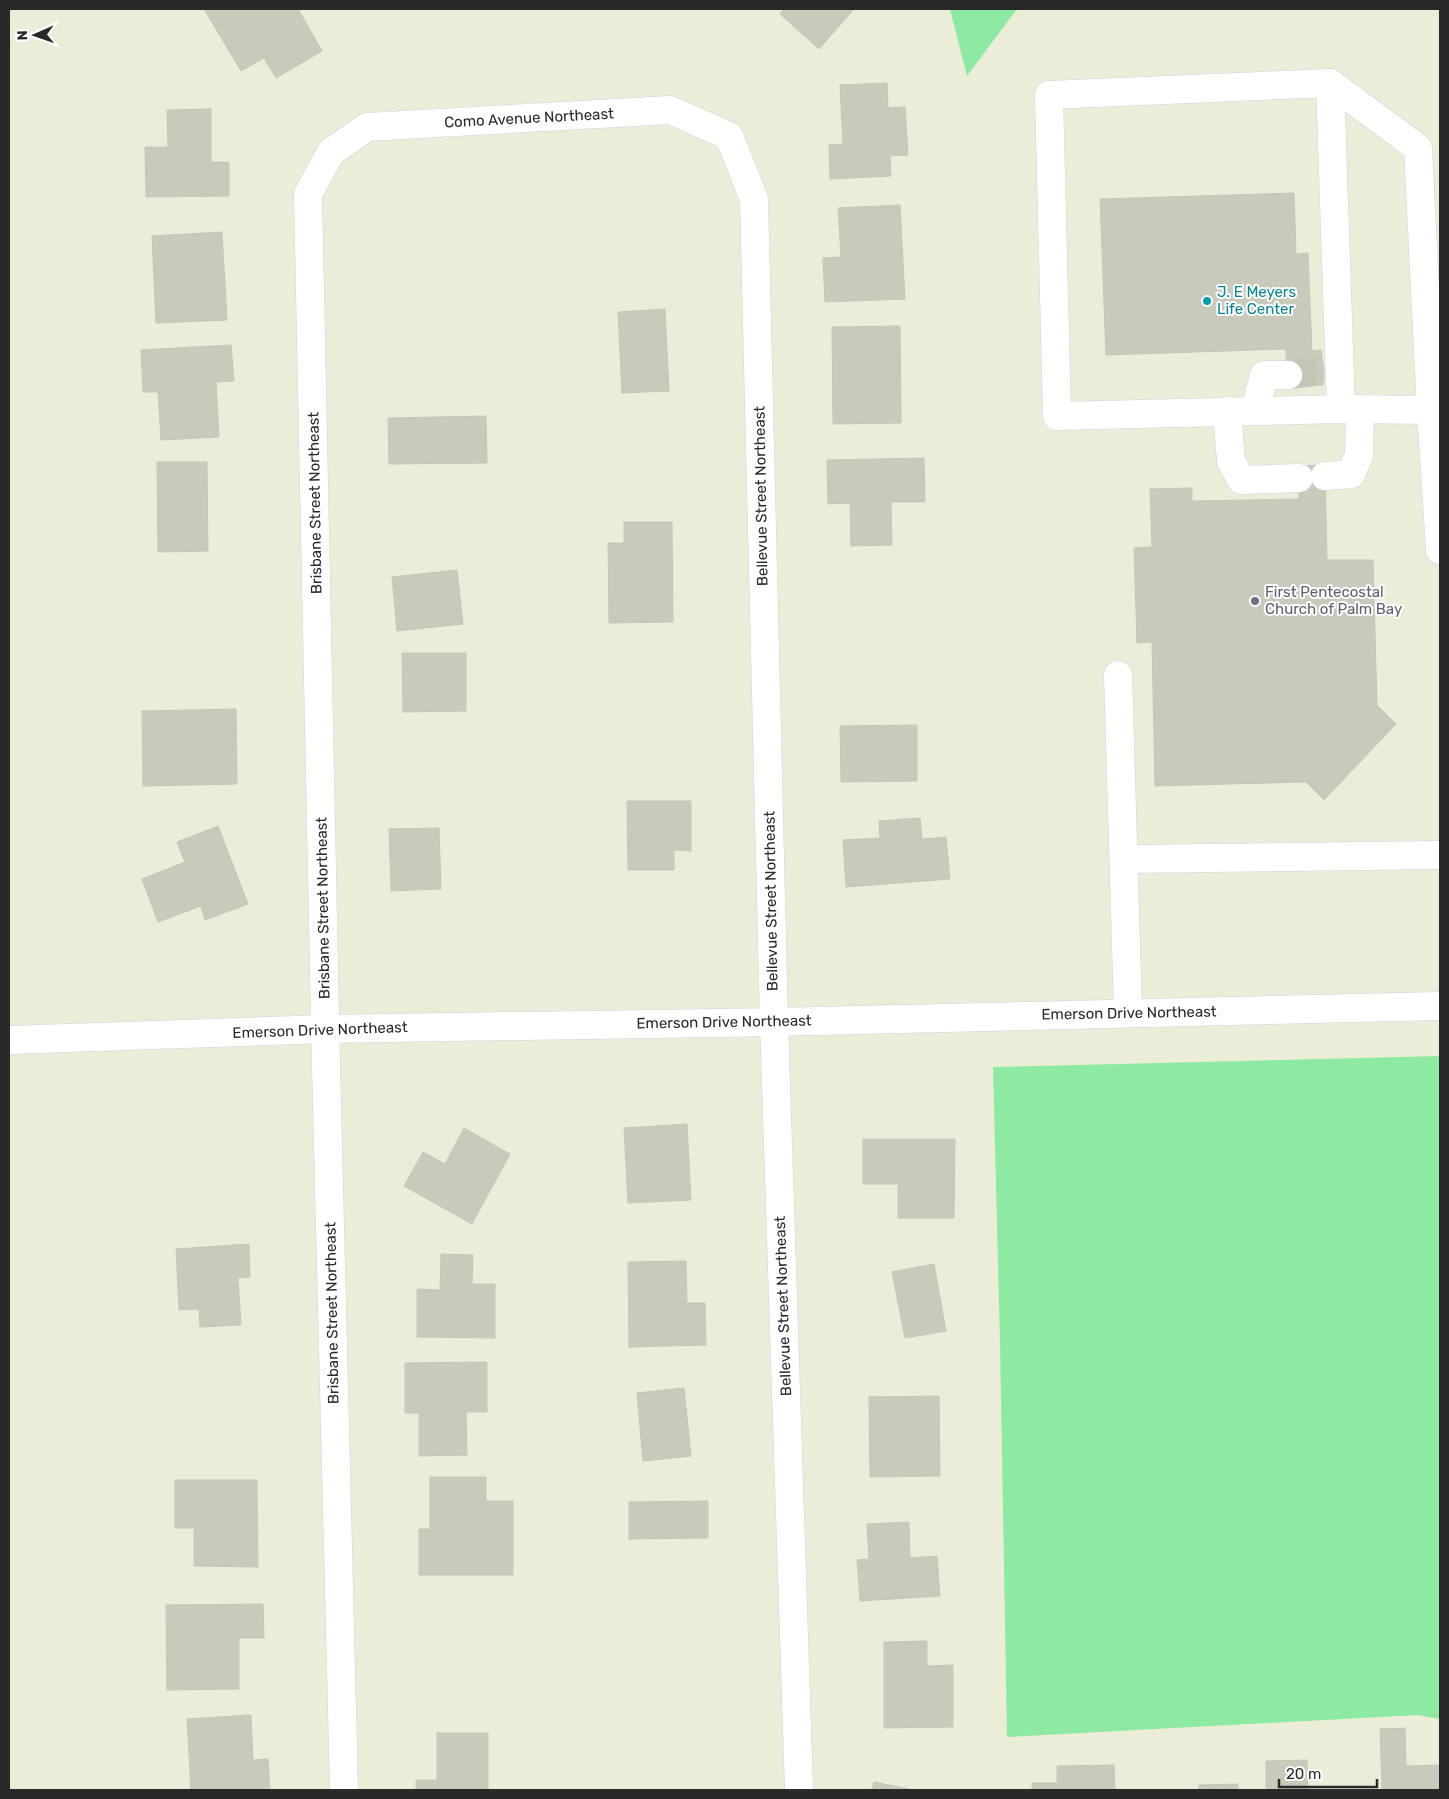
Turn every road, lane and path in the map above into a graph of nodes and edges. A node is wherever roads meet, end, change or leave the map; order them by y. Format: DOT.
graph roads {
  1 [pos="1330,83"];
  2 [pos="729,136"];
  3 [pos="331,152"];
  4 [pos="1288,375"];
  5 [pos="1435,408"];
  6 [pos="1350,409"];
  7 [pos="1227,411"];
  8 [pos="1255,411"];
  9 [pos="1440,550"];
  10 [pos="1118,675"];
  11 [pos="1440,855"];
  12 [pos="1124,859"];
  13 [pos="1440,1006"];
  14 [pos="1128,1014"];
  15 [pos="774,1022"];
  16 [pos="325,1029"];
  17 [pos="18,1040"];
  18 [pos="344,1790"];
  19 [pos="799,1790"];
  1 -- 5 [label="street"];
  1 -- 6 [label="street"];
  1 -- 7 [label="street"];
  2 -- 3 [label="street, Como Avenue Northeast"];
  2 -- 15 [label="street, Bellevue Street Northeast"];
  3 -- 16 [label="street, Brisbane Street Northeast"];
  4 -- 8 [label="street"];
  5 -- 6 [label="street"];
  5 -- 9 [label="street"];
  6 -- 7 [label="street"];
  6 -- 8 [label="street"];
  7 -- 8 [label="street"];
  10 -- 12 [label="street"];
  11 -- 12 [label="street"];
  12 -- 14 [label="street"];
  13 -- 14 [label="street, Emerson Drive Northeast"];
  14 -- 15 [label="street, Emerson Drive Northeast"];
  15 -- 16 [label="street, Emerson Drive Northeast"];
  15 -- 19 [label="street, Bellevue Street Northeast"];
  16 -- 17 [label="street, Emerson Drive Northeast"];
  16 -- 18 [label="street, Brisbane Street Northeast"];
}
